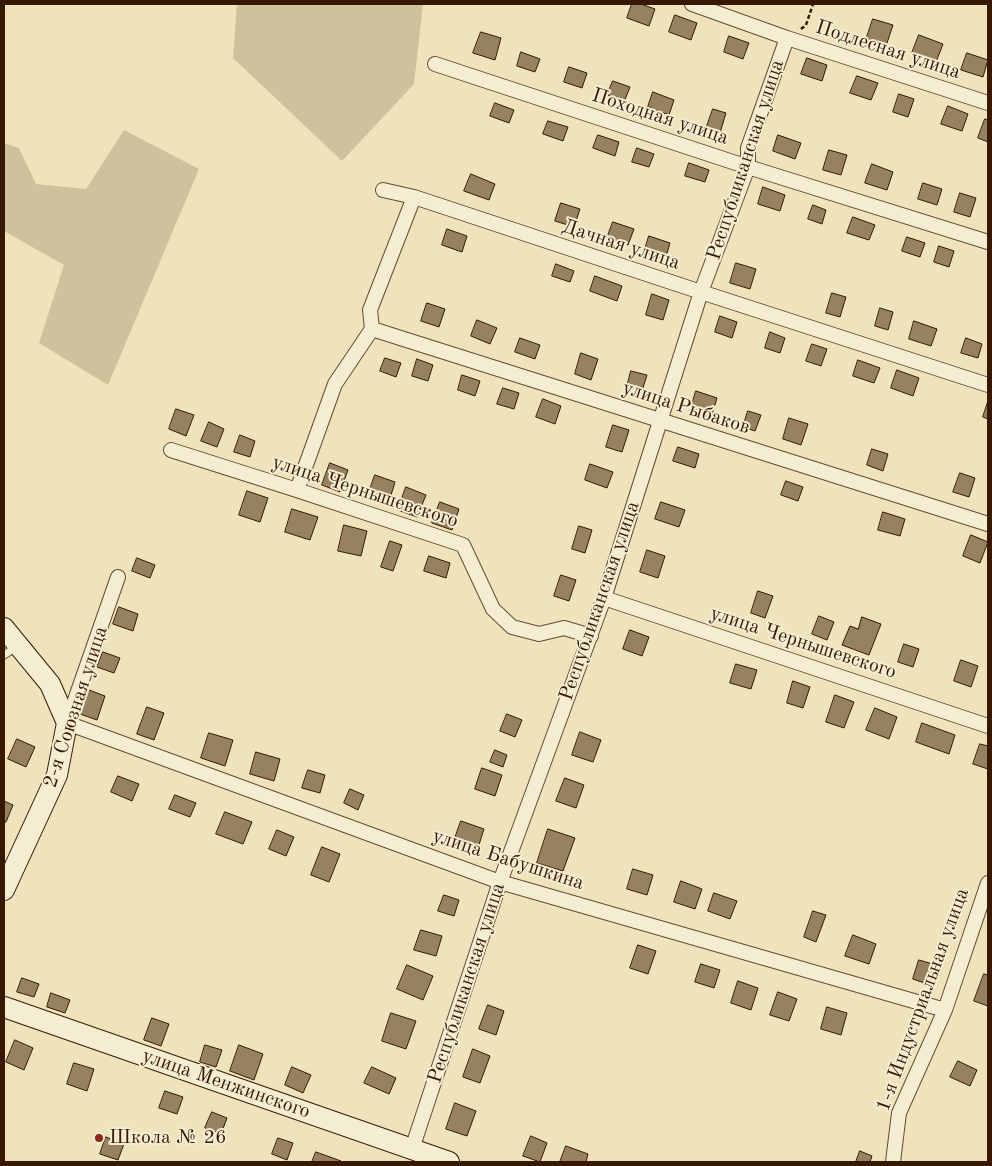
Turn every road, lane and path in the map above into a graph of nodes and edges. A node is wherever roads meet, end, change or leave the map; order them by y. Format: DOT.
graph roads {
  1 [pos="692,4"];
  2 [pos="814,4"];
  3 [pos="787,38"];
  4 [pos="435,64"];
  5 [pos="988,103"];
  6 [pos="748,168"];
  7 [pos="384,190"];
  8 [pos="414,197"];
  9 [pos="988,242"];
  10 [pos="701,292"];
  11 [pos="372,329"];
  12 [pos="988,385"];
  13 [pos="660,421"];
  14 [pos="171,450"];
  15 [pos="297,490"];
  16 [pos="988,524"];
  17 [pos="118,577"];
  18 [pos="604,598"];
  19 [pos="4,628"];
  20 [pos="590,636"];
  21 [pos="11,650"];
  22 [pos="67,723"];
  23 [pos="988,726"];
  24 [pos="500,882"];
  25 [pos="988,883"];
  26 [pos="4,890"];
  27 [pos="4,1007"];
  28 [pos="945,1010"];
  29 [pos="410,1156"];
  30 [pos="449,1162"];
  31 [pos="893,1162"];
  1 -- 3 [label="street, Подлесная улица"];
  2 -- 3 [label="path"];
  3 -- 5 [label="street, Подлесная улица"];
  3 -- 6 [label="street, Республиканская улица"];
  4 -- 6 [label="street, Походная улица"];
  6 -- 9 [label="street, Походная улица"];
  6 -- 10 [label="street, Республиканская улица"];
  7 -- 8 [label="street, Дачная улица"];
  8 -- 10 [label="street, Дачная улица"];
  8 -- 11 [label="street"];
  10 -- 12 [label="street, Дачная улица"];
  10 -- 13 [label="street, Республиканская улица"];
  11 -- 13 [label="street, улица Рыбаков"];
  11 -- 15 [label="street"];
  13 -- 16 [label="street, улица Рыбаков"];
  13 -- 18 [label="street, Республиканская улица"];
  14 -- 15 [label="street, улица Чернышевского"];
  15 -- 20 [label="street, улица Чернышевского"];
  17 -- 22 [label="street, 2-я Союзная улица"];
  18 -- 20 [label="street, Республиканская улица"];
  18 -- 23 [label="street, улица Чернышевского"];
  19 -- 21 [label="main road"];
  20 -- 24 [label="street, Республиканская улица"];
  21 -- 22 [label="main road"];
  22 -- 24 [label="street, улица Бабушкина"];
  22 -- 26 [label="main road, 2-я Союзная улица"];
  24 -- 28 [label="street, улица Бабушкина"];
  24 -- 29 [label="street, Республиканская улица"];
  25 -- 28 [label="street, 1-я Индустриальная улица"];
  27 -- 29 [label="main road, улица Менжинского"];
  28 -- 31 [label="street, 1-я Индустриальная улица"];
  29 -- 30 [label="main road, улица Менжинского"];
}
